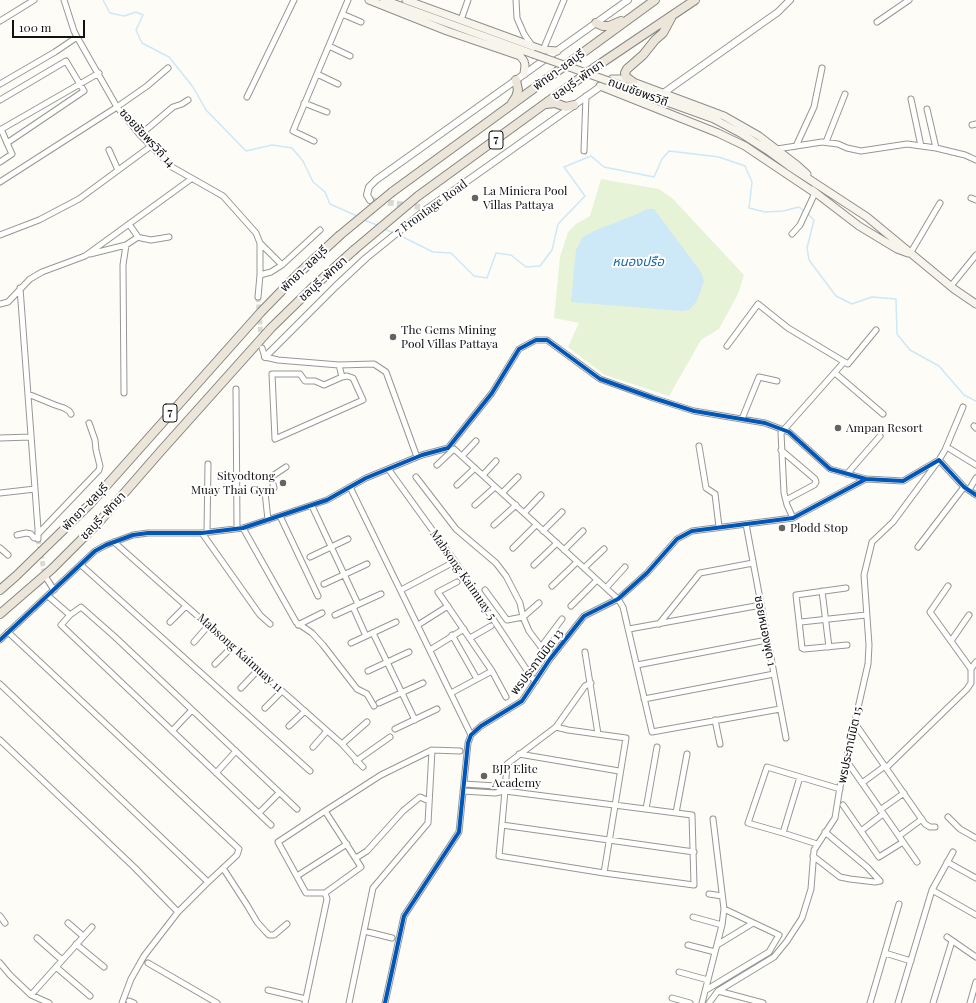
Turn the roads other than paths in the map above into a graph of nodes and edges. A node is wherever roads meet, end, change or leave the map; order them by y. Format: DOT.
graph roads {
  1 [pos="34,0"];
  2 [pos="64,0"];
  3 [pos="294,0"];
  4 [pos="348,0"];
  5 [pos="369,0"];
  6 [pos="384,0"];
  7 [pos="406,0"];
  8 [pos="468,0"];
  9 [pos="516,0"];
  10 [pos="564,0"];
  11 [pos="628,0"];
  12 [pos="654,0"];
  13 [pos="695,0"];
  14 [pos="790,0"];
  15 [pos="909,0"];
  16 [pos="342,14"];
  17 [pos="672,16"];
  18 [pos="632,17"];
  19 [pos="461,20"];
  20 [pos="0,21"];
  21 [pos="361,22"];
  22 [pos="877,22"];
  23 [pos="596,23"];
  24 [pos="77,37"];
  25 [pos="328,46"];
  26 [pos="533,50"];
  27 [pos="543,50"];
  28 [pos="557,51"];
  29 [pos="350,56"];
  30 [pos="520,56"];
  31 [pos="168,68"];
  32 [pos="822,68"];
  33 [pos="98,72"];
  34 [pos="317,74"];
  35 [pos="524,74"];
  36 [pos="612,79"];
  37 [pos="516,80"];
  38 [pos="80,83"];
  39 [pos="0,84"];
  40 [pos="338,84"];
  41 [pos="630,85"];
  42 [pos="600,86"];
  43 [pos="662,94"];
  44 [pos="845,94"];
  45 [pos="586,96"];
  46 [pos="247,97"];
  47 [pos="911,99"];
  48 [pos="0,100"];
  49 [pos="188,100"];
  50 [pos="304,103"];
  51 [pos="546,104"];
  52 [pos="574,105"];
  53 [pos="510,106"];
  54 [pos="117,107"];
  55 [pos="927,109"];
  56 [pos="327,112"];
  57 [pos="0,130"];
  58 [pos="140,135"];
  59 [pos="314,141"];
  60 [pos="826,142"];
  61 [pos="7,143"];
  62 [pos="151,146"];
  63 [pos="796,146"];
  64 [pos="921,146"];
  65 [pos="936,148"];
  66 [pos="777,149"];
  67 [pos="109,150"];
  68 [pos="584,151"];
  69 [pos="976,160"];
  70 [pos="0,162"];
  71 [pos="793,169"];
  72 [pos="118,170"];
  73 [pos="191,179"];
  74 [pos="0,182"];
  75 [pos="817,184"];
  76 [pos="815,193"];
  77 [pos="370,200"];
  78 [pos="940,203"];
  79 [pos="867,217"];
  80 [pos="129,224"];
  81 [pos="859,226"];
  82 [pos="320,230"];
  83 [pos="792,234"];
  84 [pos="0,235"];
  85 [pos="138,236"];
  86 [pos="169,237"];
  87 [pos="260,243"];
  88 [pos="126,245"];
  89 [pos="913,254"];
  90 [pos="976,255"];
  91 [pos="85,256"];
  92 [pos="282,265"];
  93 [pos="260,275"];
  94 [pos="951,286"];
  95 [pos="20,288"];
  96 [pos="258,297"];
  97 [pos="0,304"];
  98 [pos="976,304"];
  99 [pos="876,330"];
  100 [pos="727,346"];
  101 [pos="262,348"];
  102 [pos="265,357"];
  103 [pos="844,362"];
  104 [pos="339,365"];
  105 [pos="835,373"];
  106 [pos="342,377"];
  107 [pos="778,382"];
  108 [pos="236,389"];
  109 [pos="124,393"];
  110 [pos="28,394"];
  111 [pos="964,407"];
  112 [pos="71,414"];
  113 [pos="883,414"];
  114 [pos="742,419"];
  115 [pos="89,423"];
  116 [pos="782,430"];
  117 [pos="880,436"];
  118 [pos="31,437"];
  119 [pos="0,438"];
  120 [pos="476,441"];
  121 [pos="699,446"];
  122 [pos="950,449"];
  123 [pos="781,450"];
  124 [pos="462,456"];
  125 [pos="417,457"];
  126 [pos="939,460"];
  127 [pos="496,461"];
  128 [pos="208,464"];
  129 [pos="438,465"];
  130 [pos="976,465"];
  131 [pos="286,467"];
  132 [pos="475,468"];
  133 [pos="389,470"];
  134 [pos="847,474"];
  135 [pos="483,475"];
  136 [pos="416,477"];
  137 [pos="518,477"];
  138 [pos="976,478"];
  139 [pos="866,479"];
  140 [pos="457,485"];
  141 [pos="350,487"];
  142 [pos="495,487"];
  143 [pos="964,487"];
  144 [pos="35,489"];
  145 [pos="969,490"];
  146 [pos="0,493"];
  147 [pos="502,493"];
  148 [pos="540,495"];
  149 [pos="976,495"];
  150 [pos="786,500"];
  151 [pos="475,505"];
  152 [pos="516,505"];
  153 [pos="312,506"];
  154 [pos="562,512"];
  155 [pos="524,513"];
  156 [pos="280,516"];
  157 [pos="793,518"];
  158 [pos="268,520"];
  159 [pos="746,524"];
  160 [pos="494,525"];
  161 [pos="536,525"];
  162 [pos="719,527"];
  163 [pos="237,528"];
  164 [pos="243,528"];
  165 [pos="543,531"];
  166 [pos="583,531"];
  167 [pos="205,533"];
  168 [pos="17,535"];
  169 [pos="38,536"];
  170 [pos="348,539"];
  171 [pos="114,542"];
  172 [pos="557,543"];
  173 [pos="331,547"];
  174 [pos="918,547"];
  175 [pos="0,548"];
  176 [pos="512,548"];
  177 [pos="604,549"];
  178 [pos="564,550"];
  179 [pos="8,555"];
  180 [pos="310,557"];
  181 [pos="577,562"];
  182 [pos="452,563"];
  183 [pos="753,563"];
  184 [pos="81,564"];
  185 [pos="367,564"];
  186 [pos="534,565"];
  187 [pos="625,566"];
  188 [pos="584,568"];
  189 [pos="344,575"];
  190 [pos="45,576"];
  191 [pos="597,580"];
  192 [pos="456,582"];
  193 [pos="324,584"];
  194 [pos="552,586"];
  195 [pos="948,586"];
  196 [pos="606,588"];
  197 [pos="846,588"];
  198 [pos="0,590"];
  199 [pos="54,590"];
  200 [pos="401,590"];
  201 [pos="485,590"];
  202 [pos="822,591"];
  203 [pos="381,594"];
  204 [pos="48,596"];
  205 [pos="318,596"];
  206 [pos="618,599"];
  207 [pos="539,603"];
  208 [pos="761,605"];
  209 [pos="186,606"];
  210 [pos="356,606"];
  211 [pos="448,606"];
  212 [pos="571,606"];
  213 [pos="322,613"];
  214 [pos="0,614"];
  215 [pos="70,615"];
  216 [pos="335,615"];
  217 [pos="866,615"];
  218 [pos="969,615"];
  219 [pos="523,617"];
  220 [pos="562,619"];
  221 [pos="825,619"];
  222 [pos="799,621"];
  223 [pos="170,622"];
  224 [pos="396,622"];
  225 [pos="270,624"];
  226 [pos="659,624"];
  227 [pos="298,625"];
  228 [pos="418,625"];
  229 [pos="208,626"];
  230 [pos="492,626"];
  231 [pos="464,629"];
  232 [pos="628,630"];
  233 [pos="8,632"];
  234 [pos="373,633"];
  235 [pos="452,635"];
  236 [pos="366,636"];
  237 [pos="470,638"];
  238 [pos="0,640"];
  239 [pos="767,640"];
  240 [pos="951,641"];
  241 [pos="194,642"];
  242 [pos="351,643"];
  243 [pos="847,645"];
  244 [pos="232,647"];
  245 [pos="541,647"];
  246 [pos="829,647"];
  247 [pos="430,650"];
  248 [pos="408,652"];
  249 [pos="585,652"];
  250 [pos="550,659"];
  251 [pos="387,662"];
  252 [pos="976,662"];
  253 [pos="215,664"];
  254 [pos="637,666"];
  255 [pos="972,669"];
  256 [pos="258,670"];
  257 [pos="368,671"];
  258 [pos="492,671"];
  259 [pos="774,674"];
  260 [pos="477,679"];
  261 [pos="536,681"];
  262 [pos="423,682"];
  263 [pos="590,682"];
  264 [pos="0,684"];
  265 [pos="242,688"];
  266 [pos="282,691"];
  267 [pos="401,692"];
  268 [pos="451,693"];
  269 [pos="506,697"];
  270 [pos="644,699"];
  271 [pos="265,708"];
  272 [pos="437,709"];
  273 [pos="780,709"];
  274 [pos="192,710"];
  275 [pos="305,711"];
  276 [pos="415,720"];
  277 [pos="715,720"];
  278 [pos="367,722"];
  279 [pos="854,722"];
  280 [pos="289,726"];
  281 [pos="556,726"];
  282 [pos="395,729"];
  283 [pos="172,731"];
  284 [pos="327,731"];
  285 [pos="598,734"];
  286 [pos="472,735"];
  287 [pos="390,737"];
  288 [pos="786,738"];
  289 [pos="0,740"];
  290 [pos="342,744"];
  291 [pos="720,744"];
  292 [pos="657,746"];
  293 [pos="313,747"];
  294 [pos="432,750"];
  295 [pos="236,751"];
  296 [pos="460,751"];
  297 [pos="519,754"];
  298 [pos="687,754"];
  299 [pos="846,760"];
  300 [pos="356,761"];
  301 [pos="362,767"];
  302 [pos="885,767"];
  303 [pos="310,771"];
  304 [pos="619,771"];
  305 [pos="216,773"];
  306 [pos="800,777"];
  307 [pos="862,783"];
  308 [pos="464,784"];
  309 [pos="840,789"];
  310 [pos="463,791"];
  311 [pos="504,791"];
  312 [pos="280,793"];
  313 [pos="904,793"];
  314 [pos="429,801"];
  315 [pos="614,805"];
  316 [pos="843,805"];
  317 [pos="646,809"];
  318 [pos="297,810"];
  319 [pos="325,811"];
  320 [pos="882,812"];
  321 [pos="259,813"];
  322 [pos="676,813"];
  323 [pos="948,816"];
  324 [pos="713,819"];
  325 [pos="922,819"];
  326 [pos="271,825"];
  327 [pos="502,825"];
  328 [pos="934,827"];
  329 [pos="861,831"];
  330 [pos="825,832"];
  331 [pos="783,833"];
  332 [pos="899,836"];
  333 [pos="976,838"];
  334 [pos="609,840"];
  335 [pos="903,842"];
  336 [pos="347,844"];
  337 [pos="817,844"];
  338 [pos="694,852"];
  339 [pos="953,852"];
  340 [pos="813,856"];
  341 [pos="356,858"];
  342 [pos="917,862"];
  343 [pos="947,862"];
  344 [pos="223,868"];
  345 [pos="604,873"];
  346 [pos="297,876"];
  347 [pos="976,878"];
  348 [pos="208,882"];
  349 [pos="932,890"];
  350 [pos="325,893"];
  351 [pos="709,894"];
  352 [pos="722,896"];
  353 [pos="899,904"];
  354 [pos="724,909"];
  355 [pos="178,912"];
  356 [pos="976,915"];
  357 [pos="0,916"];
  358 [pos="693,917"];
  359 [pos="5,923"];
  360 [pos="68,923"];
  361 [pos="752,923"];
  362 [pos="287,924"];
  363 [pos="722,925"];
  364 [pos="92,927"];
  365 [pos="364,931"];
  366 [pos="83,936"];
  367 [pos="37,938"];
  368 [pos="392,938"];
  369 [pos="76,944"];
  370 [pos="688,945"];
  371 [pos="717,945"];
  372 [pos="715,952"];
  373 [pos="885,953"];
  374 [pos="976,958"];
  375 [pos="62,960"];
  376 [pos="911,961"];
  377 [pos="148,962"];
  378 [pos="0,963"];
  379 [pos="56,967"];
  380 [pos="104,967"];
  381 [pos="679,972"];
  382 [pos="708,980"];
  383 [pos="976,982"];
  384 [pos="268,990"];
  385 [pos="706,990"];
  386 [pos="718,990"];
  387 [pos="32,995"];
  388 [pos="90,996"];
  389 [pos="672,998"];
  390 [pos="305,1001"];
  391 [pos="49,1003"];
  392 [pos="122,1003"];
  393 [pos="217,1003"];
  394 [pos="349,1003"];
  395 [pos="385,1003"];
  396 [pos="690,1003"];
  397 [pos="702,1003"];
  398 [pos="709,1003"];
  399 [pos="763,1003"];
  400 [pos="870,1003"];
  401 [pos="898,1003"];
  402 [pos="933,1003"];
  403 [pos="970,1003"];
  1 -- 20 [label="street"];
  2 -- 24 [label="street, ซอยชัยพรวิถี 14"];
  3 -- 46 [label="street"];
  4 -- 16 [label="street"];
  5 -- 30 [label="main road"];
  6 -- 26 [label="main road, ถนนชัยพรวิถี"];
  7 -- 19 [label="main road, ถนนชัยพรวิถี"];
  8 -- 19 [label="street"];
  9 -- 26 [label="street"];
  10 -- 27 [label="street"];
  11 -- 23 [label="street"];
  12 -- 18 [label="highway, พัทยา-ชลบุรี / 7"];
  13 -- 17 [label="highway, ชลบุรี-พัทยา / 7"];
  14 -- 43 [label="street"];
  15 -- 22 [label="street"];
  16 -- 21 [label="street"];
  16 -- 25 [label="street"];
  17 -- 41 [label="highway"];
  17 -- 51 [label="highway, ชลบุรี-พัทยา / 7"];
  18 -- 23 [label="highway"];
  18 -- 53 [label="highway, พัทยา-ชลบุรี / 7"];
  19 -- 26 [label="main road, ถนนชัยพรวิถี"];
  23 -- 28 [label="street"];
  24 -- 33 [label="street, ซอยชัยพรวิถี 14"];
  24 -- 39 [label="street"];
  25 -- 29 [label="street"];
  25 -- 34 [label="street"];
  26 -- 27 [label="main road, ถนนชัยพรวิถี"];
  26 -- 30 [label="main road"];
  26 -- 41 [label="main road, ถนนชัยพรวิถี, bridge"];
  27 -- 28 [label="main road, ถนนชัยพรวิถี"];
  28 -- 35 [label="street"];
  30 -- 35 [label="main road"];
  31 -- 54 [label="street"];
  32 -- 63 [label="street"];
  33 -- 38 [label="street"];
  33 -- 54 [label="street, ซอยชัยพรวิถี 14"];
  34 -- 40 [label="street"];
  34 -- 50 [label="street"];
  35 -- 37 [label="street"];
  36 -- 41 [label="main road, ถนนชัยพรวิถี"];
  36 -- 42 [label="street, 7 Frontage Road"];
  37 -- 53 [label="highway"];
  37 -- 77 [label="street"];
  38 -- 48 [label="street"];
  38 -- 57 [label="street"];
  38 -- 61 [label="street"];
  41 -- 43 [label="main road, ถนนชัยพรวิถี"];
  41 -- 71 [label="main road, ถนนชัยพรวิถี"];
  42 -- 45 [label="street, 7 Frontage Road"];
  42 -- 76 [label="main road, ถนนชัยพรวิถี"];
  43 -- 66 [label="main road, ถนนชัยพรวิถี"];
  44 -- 60 [label="street"];
  45 -- 52 [label="street, 7 Frontage Road"];
  45 -- 68 [label="street"];
  47 -- 64 [label="street"];
  49 -- 58 [label="street"];
  50 -- 56 [label="street"];
  50 -- 59 [label="street"];
  51 -- 52 [label="highway"];
  51 -- 214 [label="highway, ชลบุรี-พัทยา / 7, bridge"];
  52 -- 102 [label="street, 7 Frontage Road"];
  53 -- 198 [label="highway, พัทยา-ชลบุรี / 7, bridge"];
  54 -- 58 [label="street, ซอยชัยพรวิถี 14"];
  54 -- 74 [label="street"];
  55 -- 65 [label="street"];
  57 -- 61 [label="street"];
  58 -- 62 [label="street, ซอยชัยพรวิถี 14"];
  60 -- 63 [label="street"];
  60 -- 64 [label="street"];
  61 -- 70 [label="street"];
  62 -- 72 [label="street"];
  62 -- 73 [label="street, ซอยชัยพรวิถี 14"];
  63 -- 66 [label="street"];
  64 -- 65 [label="street"];
  65 -- 69 [label="street"];
  66 -- 75 [label="main road, ถนนชัยพรวิถี"];
  67 -- 72 [label="street"];
  71 -- 75 [label="main road, ถนนชัยพรวิถี"];
  71 -- 76 [label="main road, ถนนชัยพรวิถี"];
  72 -- 84 [label="street"];
  73 -- 80 [label="street"];
  73 -- 87 [label="street, ซอยชัยพรวิถี 14"];
  75 -- 79 [label="main road, ถนนชัยพรวิถี"];
  76 -- 81 [label="main road, ถนนชัยพรวิถี"];
  76 -- 83 [label="street"];
  78 -- 89 [label="street"];
  79 -- 81 [label="main road"];
  79 -- 89 [label="main road, ถนนชัยพรวิถี"];
  80 -- 85 [label="street"];
  80 -- 91 [label="street"];
  81 -- 89 [label="main road, ถนนชัยพรวิถี"];
  82 -- 92 [label="street"];
  85 -- 86 [label="street"];
  85 -- 88 [label="street"];
  87 -- 92 [label="street, ซอยชัยพรวิถี 14"];
  87 -- 93 [label="street"];
  88 -- 91 [label="street"];
  88 -- 109 [label="street"];
  89 -- 94 [label="main road, ถนนชัยพรวิถี"];
  90 -- 94 [label="street"];
  91 -- 95 [label="street"];
  92 -- 93 [label="street"];
  93 -- 96 [label="street"];
  94 -- 98 [label="main road, ถนนชัยพรวิถี"];
  95 -- 97 [label="street"];
  95 -- 110 [label="street"];
  99 -- 103 [label="street"];
  100 -- 103 [label="street"];
  101 -- 102 [label="street"];
  102 -- 104 [label="street"];
  103 -- 105 [label="street"];
  104 -- 106 [label="street"];
  104 -- 125 [label="street"];
  105 -- 113 [label="street"];
  105 -- 116 [label="street"];
  106 -- 106 [label="street"];
  107 -- 114 [label="street"];
  108 -- 163 [label="street"];
  110 -- 112 [label="street"];
  110 -- 118 [label="street"];
  111 -- 126 [label="street, พรประภานิมิต 15"];
  114 -- 116 [label="street"];
  114 -- 125 [label="street"];
  115 -- 169 [label="street"];
  116 -- 123 [label="street"];
  116 -- 134 [label="street"];
  117 -- 134 [label="street"];
  118 -- 119 [label="street"];
  118 -- 144 [label="street"];
  120 -- 124 [label="street"];
  121 -- 162 [label="street"];
  122 -- 130 [label="street"];
  123 -- 150 [label="street"];
  123 -- 150 [label="street"];
  124 -- 129 [label="street"];
  124 -- 132 [label="street"];
  125 -- 133 [label="street"];
  126 -- 139 [label="street"];
  126 -- 143 [label="street"];
  126 -- 217 [label="street, พรประภานิมิต 15"];
  127 -- 135 [label="street"];
  128 -- 167 [label="street"];
  131 -- 158 [label="street"];
  132 -- 135 [label="street"];
  132 -- 140 [label="street"];
  133 -- 141 [label="street"];
  133 -- 261 [label="street, Mabsong Kaimuay 5"];
  134 -- 139 [label="street"];
  135 -- 142 [label="street"];
  136 -- 219 [label="street"];
  137 -- 147 [label="street"];
  138 -- 145 [label="street"];
  139 -- 157 [label="street, พรประภานิมิต 13"];
  141 -- 153 [label="street"];
  141 -- 200 [label="street"];
  142 -- 147 [label="street"];
  142 -- 151 [label="street"];
  143 -- 145 [label="street"];
  143 -- 174 [label="street"];
  144 -- 146 [label="street"];
  144 -- 169 [label="street"];
  145 -- 149 [label="street"];
  147 -- 152 [label="street"];
  148 -- 155 [label="street"];
  150 -- 157 [label="street"];
  152 -- 155 [label="street"];
  152 -- 160 [label="street"];
  153 -- 156 [label="street"];
  153 -- 173 [label="street"];
  154 -- 165 [label="street"];
  155 -- 161 [label="street"];
  156 -- 158 [label="street"];
  156 -- 205 [label="street"];
  157 -- 159 [label="street, พรประภานิมิต 13"];
  158 -- 164 [label="street"];
  159 -- 162 [label="street, พรประภานิมิต 13"];
  159 -- 183 [label="street, ซอยหนองพุด 1"];
  161 -- 165 [label="street"];
  161 -- 176 [label="street"];
  162 -- 206 [label="street, พรประภานิมิต 13"];
  163 -- 164 [label="street"];
  163 -- 167 [label="street"];
  164 -- 227 [label="street"];
  165 -- 172 [label="street"];
  166 -- 178 [label="street"];
  167 -- 171 [label="street"];
  167 -- 225 [label="street"];
  168 -- 169 [label="street"];
  170 -- 173 [label="street"];
  171 -- 184 [label="street"];
  171 -- 209 [label="street, Mabsong Kaimuay 11"];
  172 -- 178 [label="street"];
  172 -- 186 [label="street"];
  173 -- 180 [label="street"];
  173 -- 189 [label="street"];
  175 -- 179 [label="street"];
  177 -- 188 [label="street"];
  178 -- 181 [label="street"];
  181 -- 188 [label="street"];
  181 -- 194 [label="street"];
  182 -- 200 [label="street"];
  183 -- 208 [label="street, ซอยหนองพุด 1"];
  183 -- 226 [label="street"];
  184 -- 199 [label="street"];
  184 -- 303 [label="street"];
  185 -- 189 [label="street"];
  187 -- 196 [label="street"];
  188 -- 191 [label="street"];
  189 -- 193 [label="street"];
  189 -- 210 [label="street"];
  190 -- 199 [label="street"];
  191 -- 196 [label="street"];
  191 -- 212 [label="street"];
  192 -- 211 [label="street"];
  195 -- 240 [label="street"];
  196 -- 206 [label="street"];
  197 -- 202 [label="street"];
  199 -- 204 [label="street"];
  200 -- 228 [label="street"];
  201 -- 219 [label="street"];
  202 -- 221 [label="street"];
  202 -- 222 [label="street"];
  203 -- 210 [label="street"];
  204 -- 215 [label="street"];
  204 -- 233 [label="street"];
  206 -- 232 [label="street"];
  206 -- 250 [label="street, พรประภานิมิต 13"];
  207 -- 219 [label="street"];
  208 -- 226 [label="street"];
  208 -- 239 [label="street, ซอยหนองพุด 1"];
  209 -- 223 [label="street"];
  209 -- 229 [label="street, Mabsong Kaimuay 11"];
  210 -- 216 [label="street"];
  210 -- 236 [label="street"];
  211 -- 228 [label="street"];
  211 -- 231 [label="street"];
  213 -- 227 [label="street"];
  215 -- 274 [label="street"];
  215 -- 283 [label="street"];
  217 -- 221 [label="street"];
  217 -- 279 [label="street, พรประภานิมิต 15"];
  218 -- 240 [label="street"];
  219 -- 245 [label="street"];
  220 -- 245 [label="street"];
  221 -- 222 [label="street"];
  221 -- 246 [label="street"];
  222 -- 246 [label="street"];
  224 -- 234 [label="street"];
  226 -- 232 [label="street"];
  227 -- 267 [label="street"];
  228 -- 247 [label="street"];
  229 -- 241 [label="street"];
  229 -- 244 [label="street, Mabsong Kaimuay 11"];
  230 -- 237 [label="street"];
  231 -- 235 [label="street"];
  231 -- 237 [label="street"];
  232 -- 254 [label="street"];
  233 -- 238 [label="street"];
  233 -- 344 [label="street"];
  234 -- 236 [label="street"];
  234 -- 251 [label="street"];
  235 -- 247 [label="street"];
  235 -- 260 [label="street"];
  236 -- 242 [label="street"];
  237 -- 258 [label="street"];
  239 -- 254 [label="street"];
  239 -- 259 [label="street, ซอยหนองพุด 1"];
  240 -- 255 [label="street"];
  243 -- 246 [label="street"];
  244 -- 253 [label="street"];
  244 -- 256 [label="street, Mabsong Kaimuay 11"];
  245 -- 250 [label="street"];
  247 -- 268 [label="street"];
  248 -- 251 [label="street"];
  249 -- 263 [label="street"];
  250 -- 261 [label="street, พรประภานิมิต 13"];
  251 -- 257 [label="street"];
  251 -- 267 [label="street"];
  252 -- 255 [label="street"];
  254 -- 270 [label="street"];
  255 -- 302 [label="street"];
  256 -- 265 [label="street"];
  256 -- 266 [label="street, Mabsong Kaimuay 11"];
  258 -- 260 [label="street"];
  258 -- 269 [label="street"];
  259 -- 270 [label="street"];
  259 -- 273 [label="street, ซอยหนองพุด 1"];
  260 -- 268 [label="street"];
  261 -- 286 [label="street, พรประภานิมิต 13"];
  262 -- 267 [label="street"];
  263 -- 281 [label="street"];
  263 -- 285 [label="street"];
  264 -- 348 [label="street"];
  266 -- 271 [label="street"];
  266 -- 275 [label="street, Mabsong Kaimuay 11"];
  267 -- 276 [label="street"];
  268 -- 286 [label="street"];
  270 -- 277 [label="street"];
  272 -- 276 [label="street"];
  273 -- 277 [label="street"];
  273 -- 288 [label="street, ซอยหนองพุด 1"];
  274 -- 283 [label="street"];
  274 -- 295 [label="street"];
  275 -- 280 [label="street"];
  275 -- 284 [label="street, Mabsong Kaimuay 11"];
  276 -- 282 [label="street"];
  277 -- 291 [label="street"];
  278 -- 290 [label="street"];
  279 -- 299 [label="street, พรประภานิมิต 15"];
  279 -- 302 [label="street"];
  281 -- 285 [label="street"];
  281 -- 297 [label="street"];
  283 -- 305 [label="street"];
  284 -- 290 [label="street, Mabsong Kaimuay 11"];
  284 -- 293 [label="street"];
  285 -- 304 [label="street"];
  286 -- 308 [label="street"];
  287 -- 300 [label="street"];
  289 -- 355 [label="street"];
  290 -- 300 [label="street, Mabsong Kaimuay 11"];
  292 -- 317 [label="street"];
  294 -- 296 [label="street"];
  294 -- 314 [label="street"];
  294 -- 319 [label="street"];
  295 -- 305 [label="street"];
  295 -- 312 [label="street"];
  297 -- 304 [label="street"];
  297 -- 311 [label="street"];
  298 -- 322 [label="street"];
  299 -- 307 [label="street"];
  299 -- 309 [label="street, พรประภานิมิต 15"];
  300 -- 301 [label="street, Mabsong Kaimuay 11"];
  302 -- 307 [label="street"];
  302 -- 313 [label="street"];
  304 -- 315 [label="street"];
  305 -- 321 [label="street"];
  306 -- 309 [label="street"];
  306 -- 331 [label="street"];
  306 -- 331 [label="street"];
  307 -- 320 [label="street"];
  308 -- 310 [label="street"];
  308 -- 311 [label="street"];
  309 -- 330 [label="street, พรประภานิมิต 15"];
  310 -- 311 [label="street"];
  310 -- 395 [label="street"];
  311 -- 315 [label="street"];
  311 -- 327 [label="street"];
  312 -- 318 [label="street"];
  312 -- 321 [label="street"];
  313 -- 320 [label="street"];
  313 -- 325 [label="street"];
  314 -- 341 [label="street"];
  314 -- 365 [label="street"];
  315 -- 317 [label="street"];
  315 -- 334 [label="street"];
  316 -- 329 [label="street"];
  317 -- 322 [label="street"];
  319 -- 336 [label="street"];
  319 -- 346 [label="street"];
  320 -- 329 [label="street"];
  320 -- 332 [label="street"];
  321 -- 326 [label="street"];
  322 -- 338 [label="street"];
  323 -- 333 [label="street"];
  324 -- 352 [label="street"];
  325 -- 328 [label="street"];
  325 -- 332 [label="street"];
  327 -- 334 [label="street"];
  327 -- 345 [label="street"];
  329 -- 335 [label="street"];
  330 -- 337 [label="street, พรประภานิมิต 15"];
  330 -- 340 [label="street"];
  331 -- 337 [label="street"];
  332 -- 335 [label="street"];
  334 -- 338 [label="street"];
  334 -- 345 [label="street"];
  335 -- 342 [label="street"];
  336 -- 341 [label="street"];
  336 -- 346 [label="street"];
  337 -- 340 [label="street, พรประภานิมิต 15"];
  338 -- 345 [label="street"];
  339 -- 343 [label="street"];
  340 -- 386 [label="street, พรประภานิมิต 15"];
  341 -- 350 [label="street"];
  343 -- 347 [label="street"];
  343 -- 349 [label="street"];
  344 -- 348 [label="street"];
  344 -- 362 [label="street"];
  346 -- 350 [label="street"];
  348 -- 355 [label="street"];
  349 -- 356 [label="street"];
  349 -- 376 [label="street"];
  350 -- 390 [label="street"];
  351 -- 352 [label="street"];
  352 -- 354 [label="street"];
  353 -- 373 [label="street"];
  354 -- 361 [label="street"];
  354 -- 363 [label="street"];
  355 -- 392 [label="street"];
  357 -- 359 [label="street"];
  358 -- 363 [label="street"];
  360 -- 366 [label="street"];
  361 -- 371 [label="street"];
  361 -- 385 [label="street"];
  363 -- 371 [label="street"];
  364 -- 366 [label="street"];
  365 -- 368 [label="street"];
  365 -- 394 [label="street"];
  366 -- 369 [label="street"];
  367 -- 375 [label="street"];
  369 -- 375 [label="street"];
  369 -- 380 [label="street"];
  370 -- 372 [label="street"];
  371 -- 372 [label="street"];
  372 -- 382 [label="street"];
  373 -- 376 [label="street"];
  373 -- 400 [label="street"];
  374 -- 402 [label="street"];
  375 -- 379 [label="street"];
  376 -- 401 [label="street"];
  377 -- 393 [label="street"];
  378 -- 387 [label="street"];
  379 -- 387 [label="street"];
  379 -- 388 [label="street"];
  381 -- 382 [label="street"];
  382 -- 385 [label="street"];
  383 -- 403 [label="street"];
  384 -- 390 [label="street"];
  385 -- 397 [label="street"];
  386 -- 398 [label="street, พรประภานิมิต 15"];
  386 -- 399 [label="street"];
  387 -- 391 [label="street"];
  389 -- 396 [label="street"];
}
